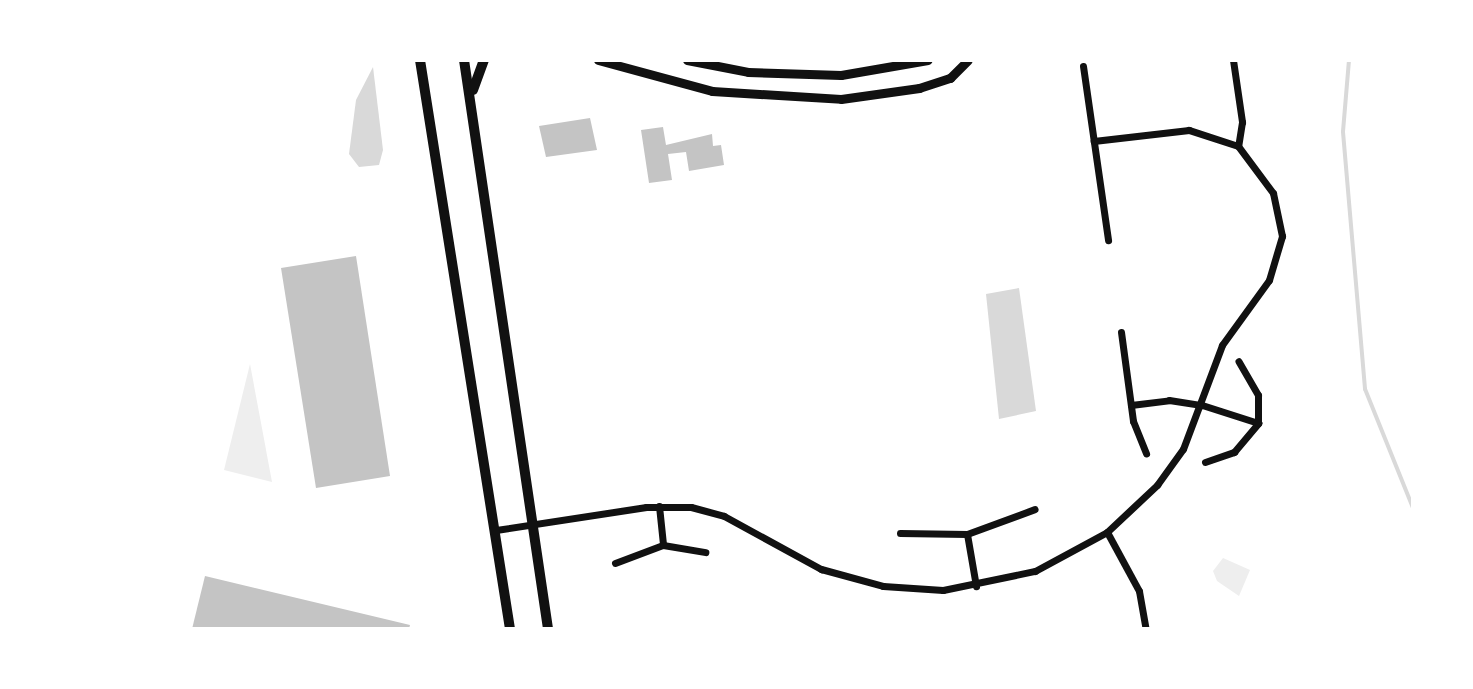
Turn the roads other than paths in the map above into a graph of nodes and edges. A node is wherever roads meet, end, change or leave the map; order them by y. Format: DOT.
graph roads {
  1 [pos="420,60"];
  2 [pos="464,60"];
  3 [pos="484,60"];
  4 [pos="598,60"];
  5 [pos="687,60"];
  6 [pos="928,60"];
  7 [pos="968,60"];
  8 [pos="1233,60"];
  9 [pos="1083,66"];
  10 [pos="471,108"];
  11 [pos="1094,141"];
  12 [pos="1238,146"];
  13 [pos="1108,240"];
  14 [pos="1121,332"];
  15 [pos="1238,361"];
  16 [pos="1131,405"];
  17 [pos="1202,405"];
  18 [pos="1258,423"];
  19 [pos="1146,453"];
  20 [pos="1205,462"];
  21 [pos="659,506"];
  22 [pos="1035,509"];
  23 [pos="533,526"];
  24 [pos="496,530"];
  25 [pos="1107,532"];
  26 [pos="900,533"];
  27 [pos="967,534"];
  28 [pos="663,545"];
  29 [pos="705,552"];
  30 [pos="615,563"];
  31 [pos="976,586"];
  32 [pos="510,629"];
  33 [pos="548,629"];
  34 [pos="1146,629"];
  1 -- 24 [label="main road"];
  2 -- 10 [label="main road"];
  3 -- 10 [label="main road"];
  4 -- 7 [label="main road"];
  5 -- 6 [label="main road"];
  8 -- 12 [label="street"];
  9 -- 11 [label="street"];
  10 -- 23 [label="main road"];
  11 -- 12 [label="street"];
  11 -- 13 [label="street"];
  12 -- 17 [label="street"];
  14 -- 16 [label="street"];
  15 -- 18 [label="street"];
  16 -- 17 [label="street"];
  16 -- 19 [label="street"];
  17 -- 18 [label="street"];
  17 -- 25 [label="street"];
  18 -- 20 [label="street"];
  21 -- 23 [label="street"];
  21 -- 28 [label="street"];
  21 -- 31 [label="street"];
  22 -- 27 [label="street"];
  23 -- 24 [label="street"];
  23 -- 33 [label="main road"];
  24 -- 32 [label="main road"];
  25 -- 31 [label="street"];
  25 -- 34 [label="street"];
  26 -- 27 [label="street"];
  27 -- 31 [label="street"];
  28 -- 29 [label="street"];
  28 -- 30 [label="street"];
}
